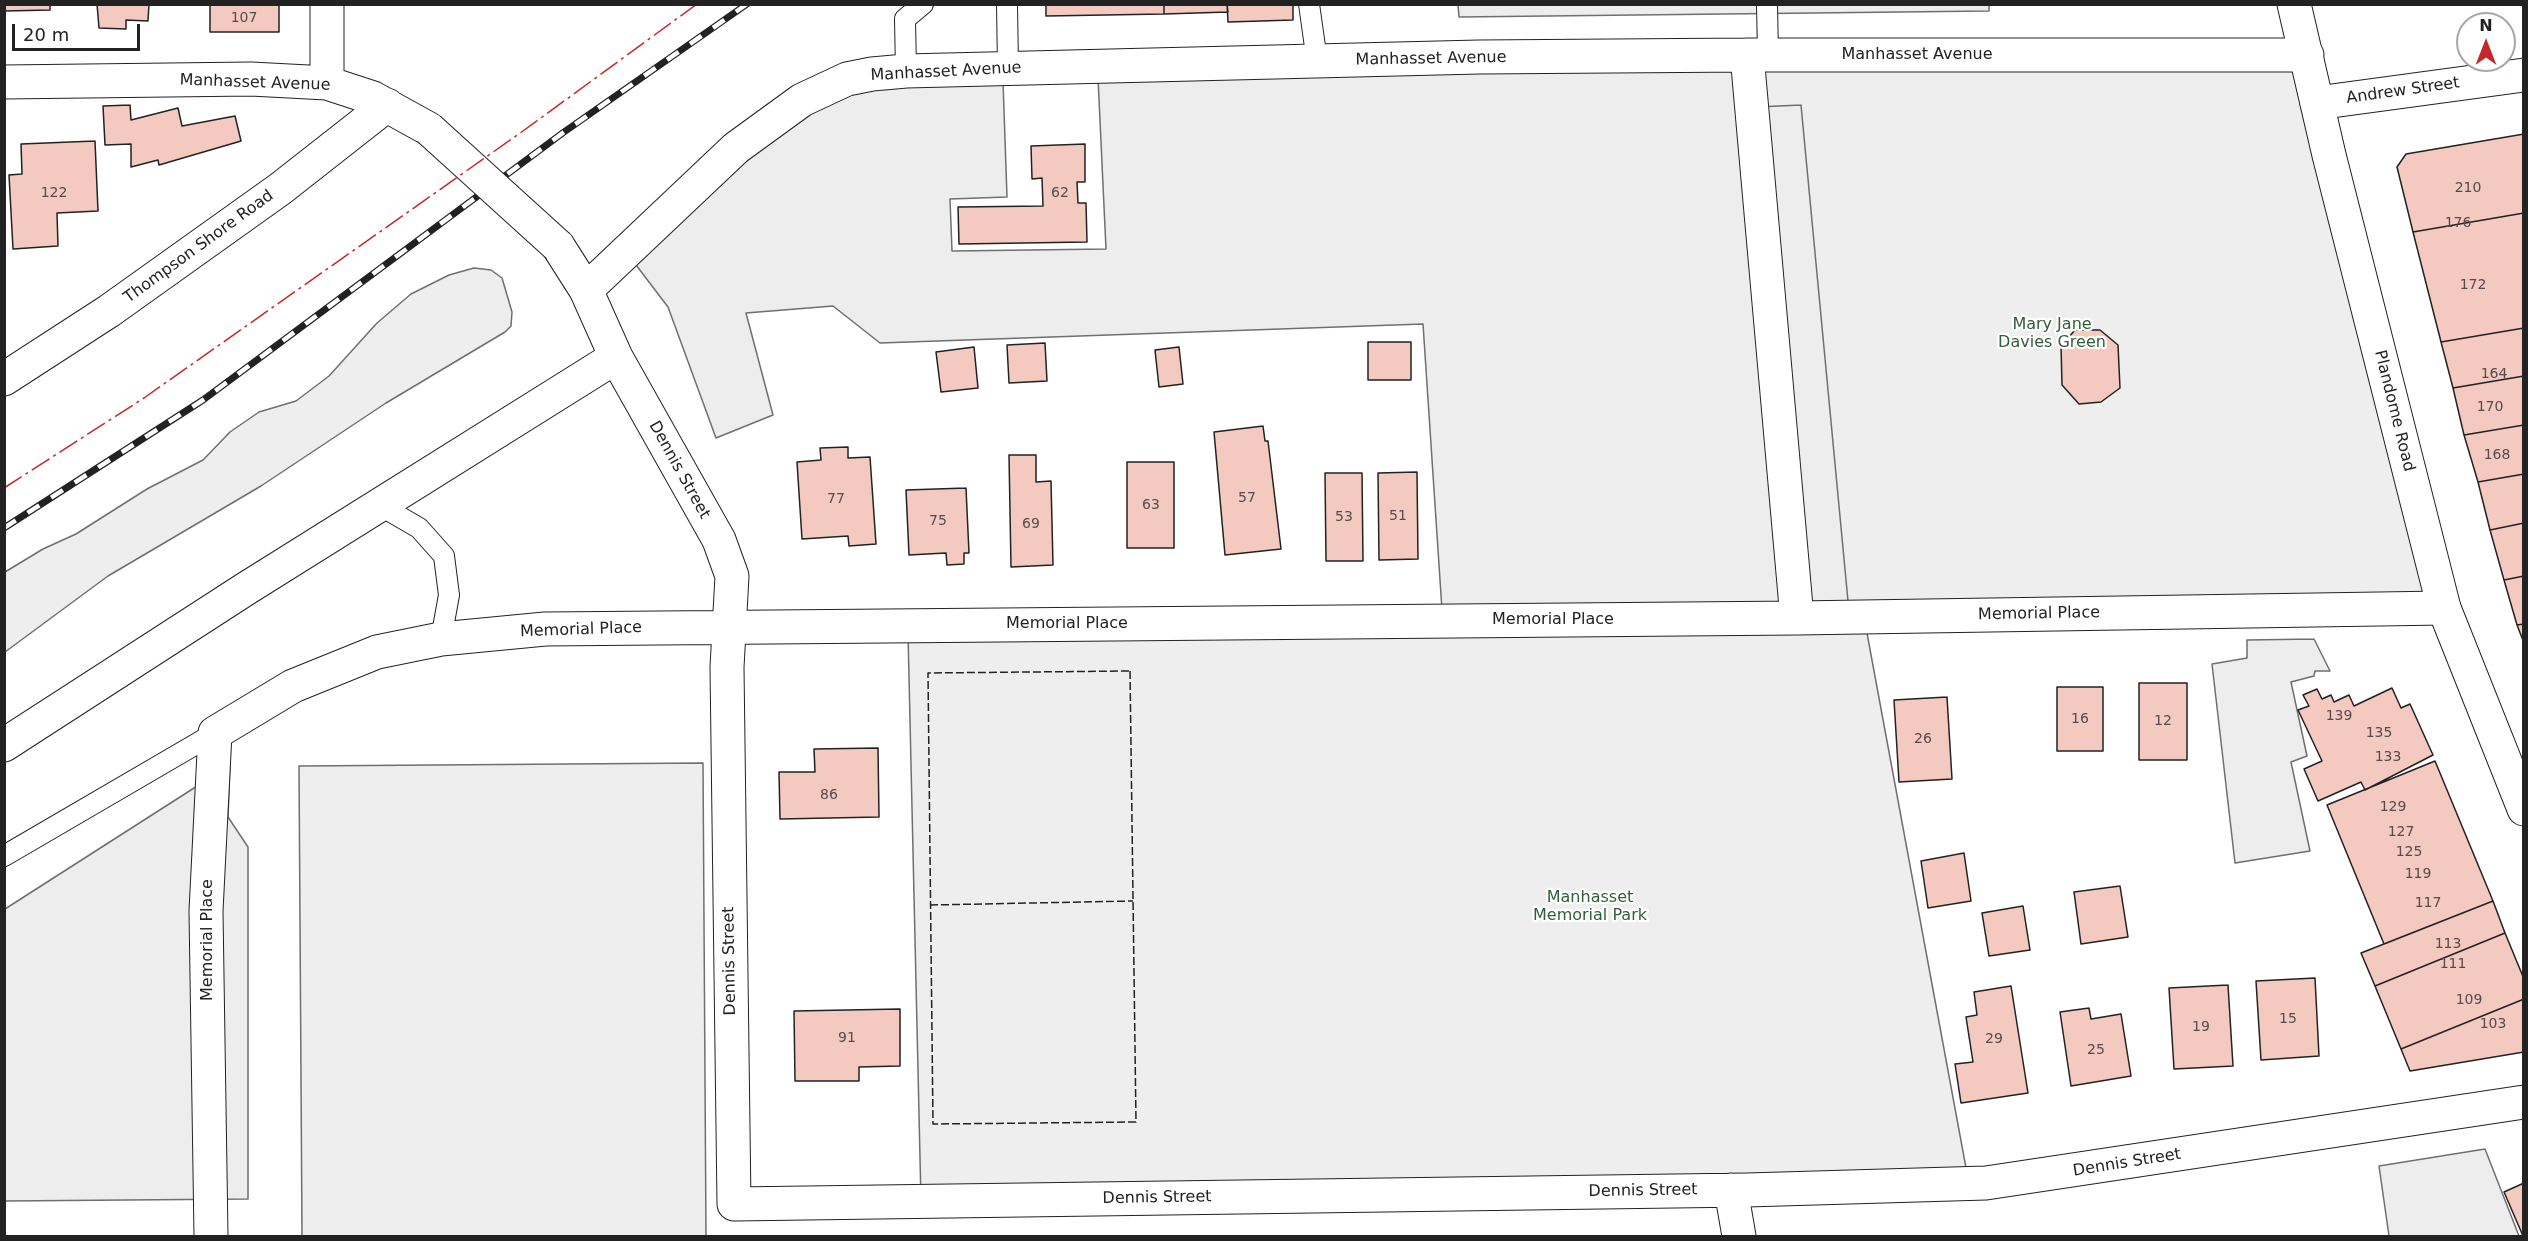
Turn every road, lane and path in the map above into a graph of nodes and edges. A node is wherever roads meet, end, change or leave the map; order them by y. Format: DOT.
graph roads {
  1 [pos="327,4"];
  2 [pos="923,4"];
  3 [pos="1007,4"];
  4 [pos="1309,4"];
  5 [pos="1767,4"];
  6 [pos="2294,4"];
  7 [pos="1757,54"];
  8 [pos="2307,55"];
  9 [pos="1317,61"];
  10 [pos="1008,68"];
  11 [pos="906,71"];
  12 [pos="2523,75"];
  13 [pos="4,82"];
  14 [pos="327,83"];
  15 [pos="2317,102"];
  16 [pos="387,105"];
  17 [pos="586,290"];
  18 [pos="616,357"];
  19 [pos="4,379"];
  20 [pos="381,506"];
  21 [pos="2444,608"];
  22 [pos="1797,618"];
  23 [pos="730,626"];
  24 [pos="441,639"];
  25 [pos="215,733"];
  26 [pos="4,745"];
  27 [pos="2517,777"];
  28 [pos="2523,808"];
  29 [pos="4,856"];
  30 [pos="2523,1102"];
  31 [pos="1731,1190"];
  32 [pos="211,1236"];
  33 [pos="1739,1236"];
  1 -- 14 [label="street"];
  2 -- 11 [label="lane"];
  3 -- 10 [label="lane"];
  4 -- 9 [label="lane"];
  5 -- 7 [label="lane"];
  6 -- 8 [label="street, Plandome Road"];
  7 -- 8 [label="street, Manhasset Avenue"];
  7 -- 9 [label="street, Manhasset Avenue"];
  7 -- 22 [label="street"];
  8 -- 15 [label="street, Plandome Road"];
  9 -- 10 [label="street, Manhasset Avenue"];
  10 -- 11 [label="street, Manhasset Avenue"];
  11 -- 17 [label="street, Manhasset Avenue"];
  12 -- 15 [label="street, Andrew Street"];
  13 -- 14 [label="street, Manhasset Avenue"];
  14 -- 16 [label="street, Manhasset Avenue"];
  15 -- 21 [label="street, Plandome Road"];
  16 -- 17 [label="street, Manhasset Avenue, bridge"];
  16 -- 19 [label="street, Thompson Shore Road"];
  17 -- 18 [label="street, Dennis Street"];
  18 -- 20 [label="street"];
  18 -- 23 [label="street, Dennis Street"];
  20 -- 24 [label="lane"];
  20 -- 26 [label="street"];
  21 -- 22 [label="street, Memorial Place"];
  21 -- 27 [label="street, Plandome Road"];
  22 -- 23 [label="street, Memorial Place"];
  23 -- 24 [label="street, Memorial Place"];
  23 -- 31 [label="street, Dennis Street"];
  24 -- 25 [label="street, Memorial Place"];
  25 -- 29 [label="lane"];
  25 -- 32 [label="street, Memorial Place"];
  27 -- 28 [label="street, Plandome Road"];
  30 -- 31 [label="street, Dennis Street"];
  31 -- 33 [label="street"];
}
